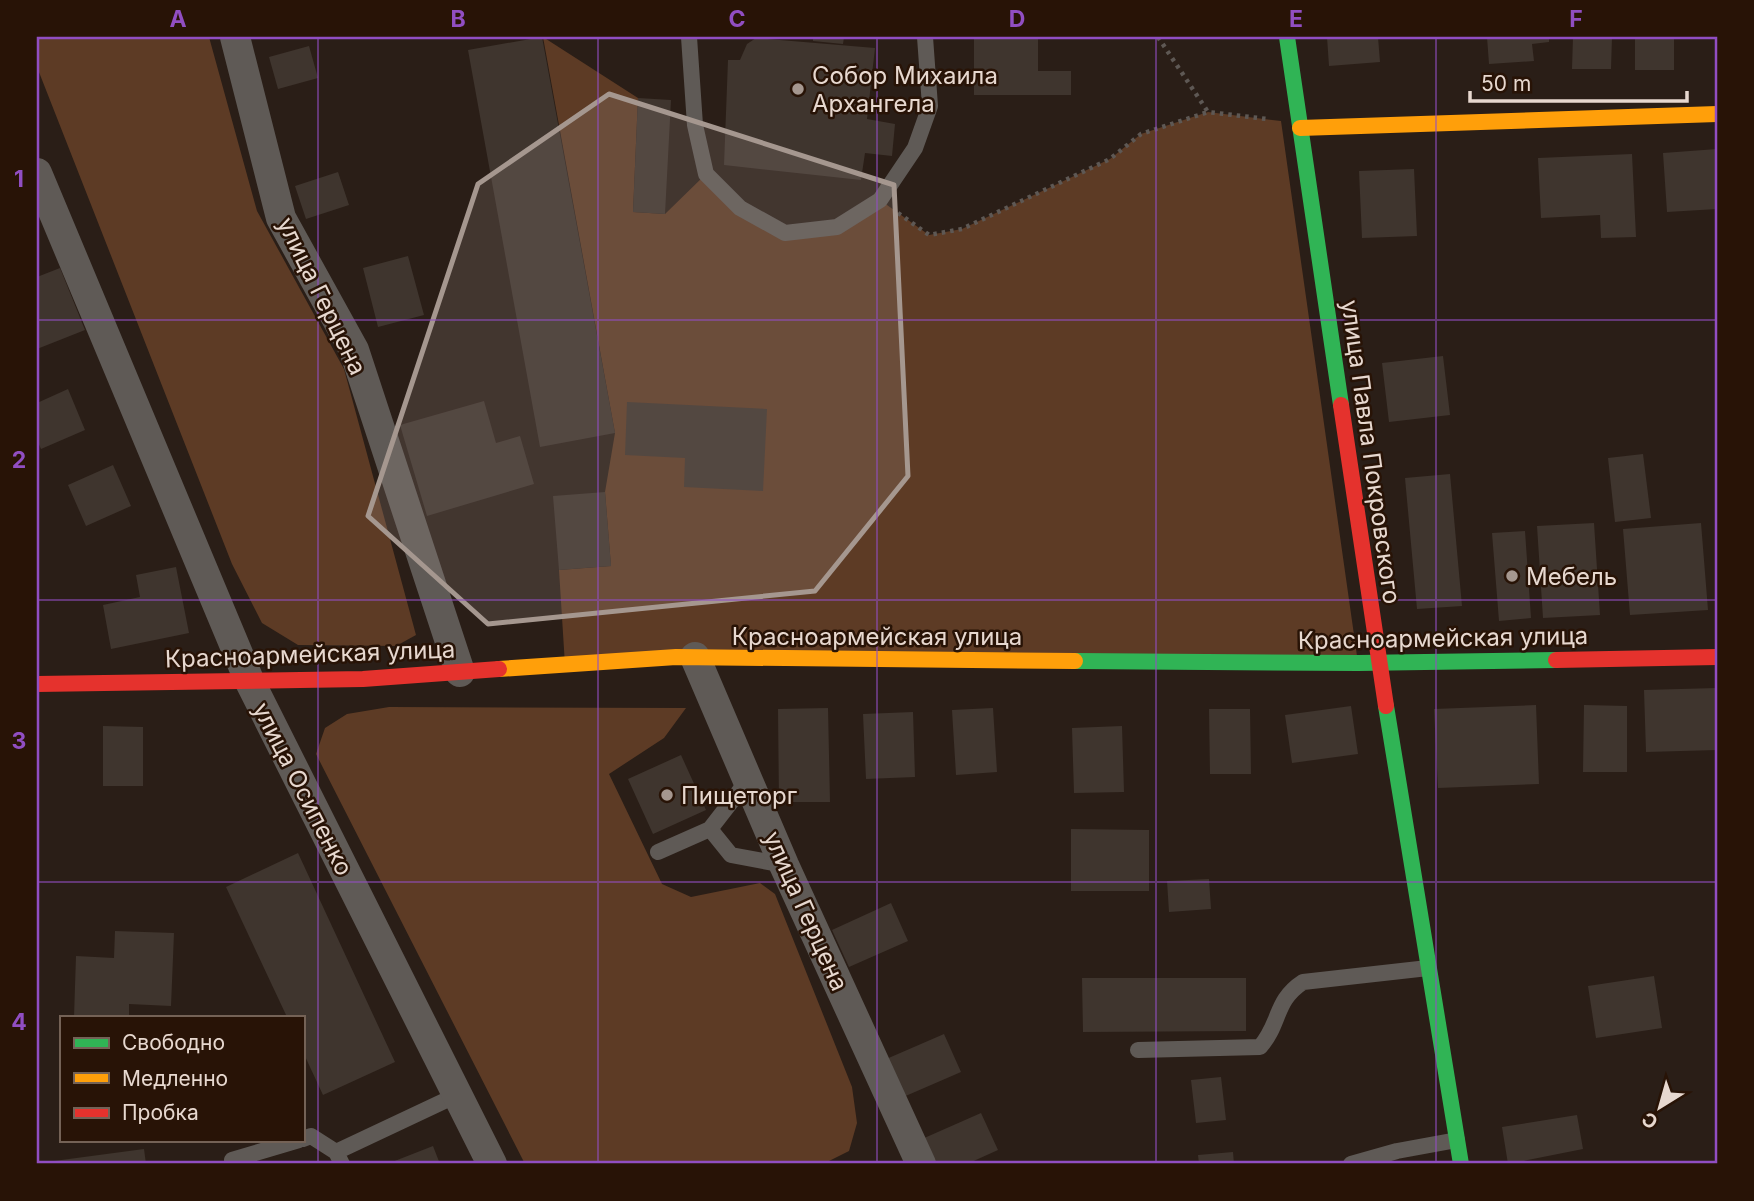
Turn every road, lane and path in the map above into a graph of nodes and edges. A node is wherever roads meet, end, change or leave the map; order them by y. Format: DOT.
graph roads {
  1 [pos="235,37"];
  2 [pos="689,37"];
  3 [pos="925,37"];
  4 [pos="1158,37"];
  5 [pos="1287,37"];
  6 [pos="1208,112"];
  7 [pos="1717,114"];
  8 [pos="1270,120"];
  9 [pos="1300,128"];
  10 [pos="37,173"];
  11 [pos="880,200"];
  12 [pos="695,657"];
  13 [pos="1717,657"];
  14 [pos="1379,662"];
  15 [pos="460,672"];
  16 [pos="248,680"];
  17 [pos="37,684"];
  18 [pos="748,780"];
  19 [pos="710,829"];
  20 [pos="658,852"];
  21 [pos="785,865"];
  22 [pos="1428,968"];
  23 [pos="1138,1050"];
  24 [pos="457,1094"];
  25 [pos="304,1138"];
  26 [pos="1457,1140"];
  27 [pos="291,1142"];
  28 [pos="339,1158"];
  29 [pos="232,1160"];
  30 [pos="492,1164"];
  31 [pos="921,1164"];
  32 [pos="1351,1164"];
  33 [pos="1461,1164"];
  1 -- 15 [label="street, улица Герцена"];
  2 -- 11 [label="lane"];
  3 -- 11 [label="lane"];
  4 -- 6 [label="path"];
  5 -- 9 [label="street, улица Павла Покровского"];
  6 -- 8 [label="path"];
  6 -- 11 [label="path"];
  7 -- 9 [label="street"];
  9 -- 14 [label="street, улица Павла Покровского"];
  10 -- 16 [label="street, улица Осипенко"];
  12 -- 14 [label="street, Красноармейская улица"];
  12 -- 15 [label="street, Красноармейская улица"];
  12 -- 18 [label="street, улица Герцена"];
  13 -- 14 [label="street, Красноармейская улица"];
  14 -- 22 [label="street, улица Павла Покровского"];
  15 -- 16 [label="street, Красноармейская улица"];
  16 -- 17 [label="street, Красноармейская улица"];
  16 -- 24 [label="street, улица Осипенко"];
  18 -- 19 [label="lane"];
  18 -- 21 [label="street, улица Герцена"];
  19 -- 20 [label="lane"];
  19 -- 21 [label="lane"];
  21 -- 31 [label="street, улица Герцена"];
  22 -- 23 [label="lane"];
  22 -- 26 [label="street, улица Павла Покровского"];
  24 -- 28 [label="lane"];
  24 -- 30 [label="street, улица Осипенко"];
  25 -- 28 [label="lane"];
  26 -- 32 [label="lane"];
  26 -- 33 [label="street, улица Павла Покровского"];
  27 -- 29 [label="lane"];
}
